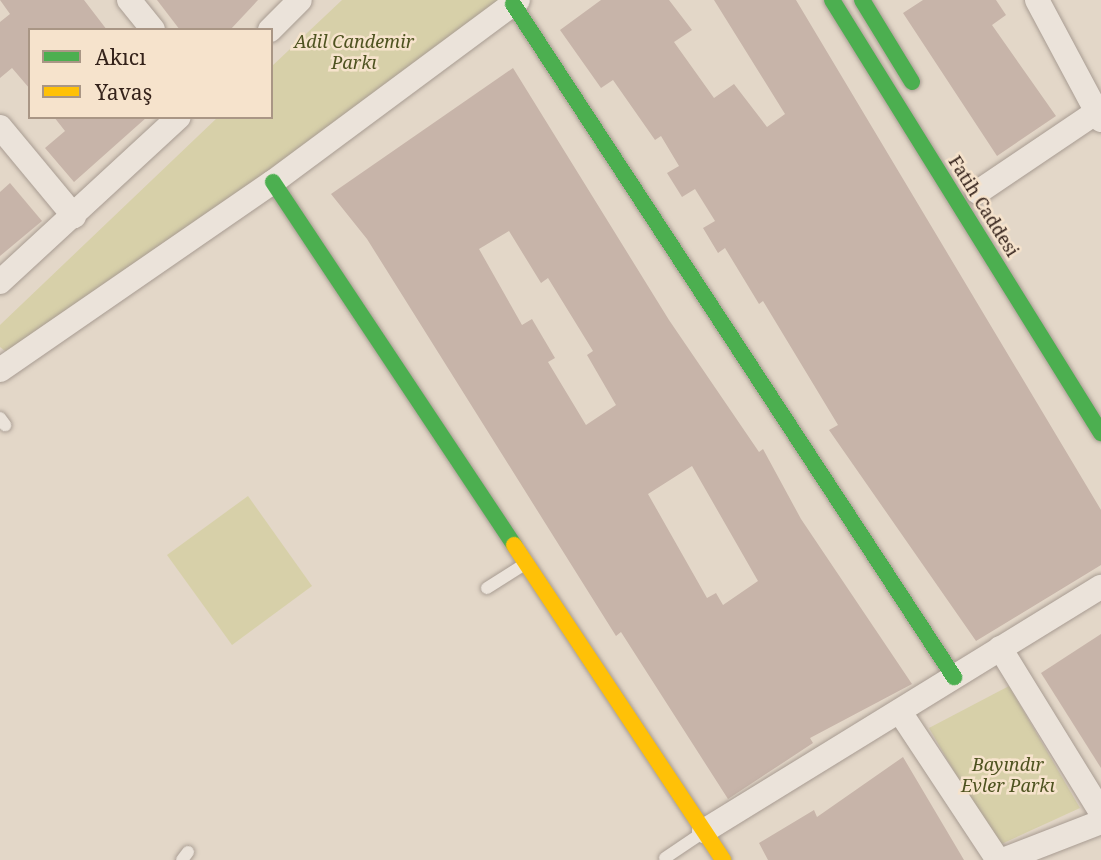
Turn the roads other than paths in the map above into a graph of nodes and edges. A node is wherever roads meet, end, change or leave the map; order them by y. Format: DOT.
graph roads {
  1 [pos="129,0"];
  2 [pos="300,0"];
  3 [pos="832,0"];
  4 [pos="862,0"];
  5 [pos="1037,0"];
  6 [pos="515,2"];
  7 [pos="151,28"];
  8 [pos="272,28"];
  9 [pos="924,102"];
  10 [pos="1099,114"];
  11 [pos="177,119"];
  12 [pos="0,127"];
  13 [pos="273,182"];
  14 [pos="978,192"];
  15 [pos="74,216"];
  16 [pos="0,282"];
  17 [pos="0,370"];
  18 [pos="1101,433"];
  19 [pos="528,562"];
  20 [pos="487,587"];
  21 [pos="1101,587"];
  22 [pos="1000,648"];
  23 [pos="954,677"];
  24 [pos="902,715"];
  25 [pos="1101,812"];
  26 [pos="1101,822"];
  27 [pos="704,831"];
  28 [pos="664,858"];
  29 [pos="723,860"];
  30 [pos="1000,860"];
  1 -- 7 [label="street"];
  2 -- 8 [label="street"];
  3 -- 18 [label="street, Fatih Caddesi"];
  4 -- 9 [label="street"];
  5 -- 10 [label="street"];
  6 -- 13 [label="street"];
  6 -- 23 [label="street"];
  10 -- 14 [label="street"];
  11 -- 15 [label="street"];
  12 -- 15 [label="street"];
  13 -- 17 [label="street"];
  13 -- 19 [label="street"];
  15 -- 16 [label="street"];
  19 -- 20 [label="lane"];
  19 -- 27 [label="street"];
  21 -- 22 [label="street"];
  22 -- 23 [label="street"];
  22 -- 25 [label="street"];
  23 -- 24 [label="street"];
  24 -- 27 [label="street"];
  24 -- 30 [label="street"];
  26 -- 30 [label="street"];
  27 -- 28 [label="lane"];
  27 -- 29 [label="street"];
}
